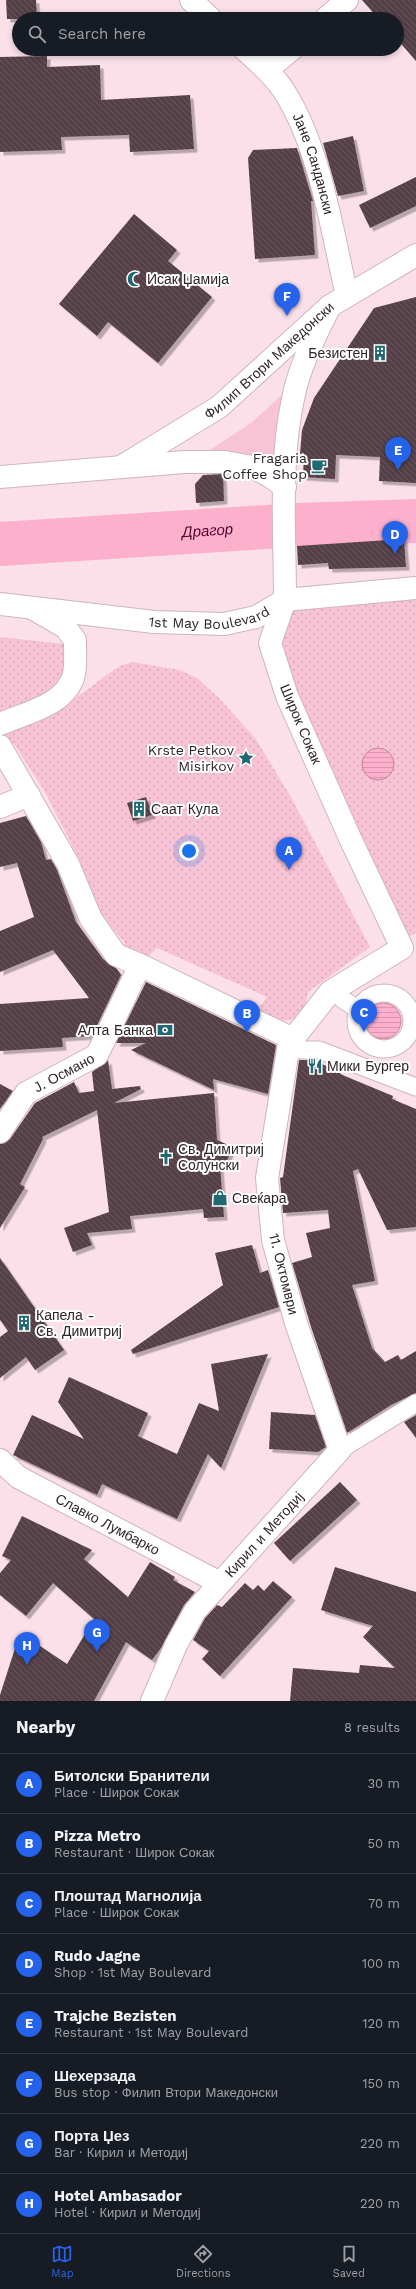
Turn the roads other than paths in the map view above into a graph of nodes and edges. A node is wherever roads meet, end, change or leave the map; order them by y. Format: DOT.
graph roads {
  1 [pos="191,0"];
  2 [pos="347,0"];
  3 [pos="204,12"];
  4 [pos="333,12"];
  5 [pos="252,56"];
  6 [pos="284,56"];
  7 [pos="267,70"];
  8 [pos="416,255"];
  9 [pos="339,301"];
  10 [pos="121,466"];
  11 [pos="0,477"];
  12 [pos="285,493"];
  13 [pos="416,588"];
  14 [pos="285,600"];
  15 [pos="0,604"];
  16 [pos="32,608"];
  17 [pos="0,724"];
  18 [pos="0,746"];
  19 [pos="30,795"];
  20 [pos="0,807"];
  21 [pos="140,965"];
  22 [pos="342,999"];
  23 [pos="413,1007"];
  24 [pos="359,1010"];
  25 [pos="294,1045"];
  26 [pos="372,1046"];
  27 [pos="363,1067"];
  28 [pos="416,1087"];
  29 [pos="0,1132"];
  30 [pos="416,1403"];
  31 [pos="340,1450"];
  32 [pos="0,1460"];
  33 [pos="220,1583"];
  34 [pos="152,1701"];
  1 -- 3 [label="street"];
  2 -- 4 [label="street"];
  5 -- 7 [label="street, Јане Сандански"];
  6 -- 7 [label="street"];
  7 -- 9 [label="street, Јане Сандански"];
  8 -- 9 [label="street, Филип Втори Македонски"];
  9 -- 10 [label="street, Филип Втори Македонски"];
  9 -- 12 [label="street, Широк Сокак"];
  10 -- 11 [label="street"];
  10 -- 12 [label="street"];
  12 -- 14 [label="street, Широк Сокак"];
  13 -- 14 [label="street, 1st May Boulevard"];
  14 -- 16 [label="street, 1st May Boulevard"];
  14 -- 25 [label="street, Широк Сокак"];
  15 -- 16 [label="street, 1st May Boulevard"];
  16 -- 17 [label="street"];
  18 -- 19 [label="street"];
  19 -- 20 [label="street"];
  19 -- 21 [label="street"];
  21 -- 25 [label="street"];
  21 -- 29 [label="street, Ј. Османо"];
  22 -- 24 [label="street"];
  23 -- 24 [label="street"];
  23 -- 26 [label="street"];
  24 -- 26 [label="street"];
  25 -- 27 [label="street"];
  25 -- 31 [label="street, 11. Октомври"];
  26 -- 27 [label="street"];
  27 -- 28 [label="street"];
  30 -- 31 [label="street, Кирил и Методиј"];
  31 -- 33 [label="street, Кирил и Методиј"];
  32 -- 33 [label="street, Славко Лумбарко"];
  33 -- 34 [label="street, Кирил и Методиј"];
}
